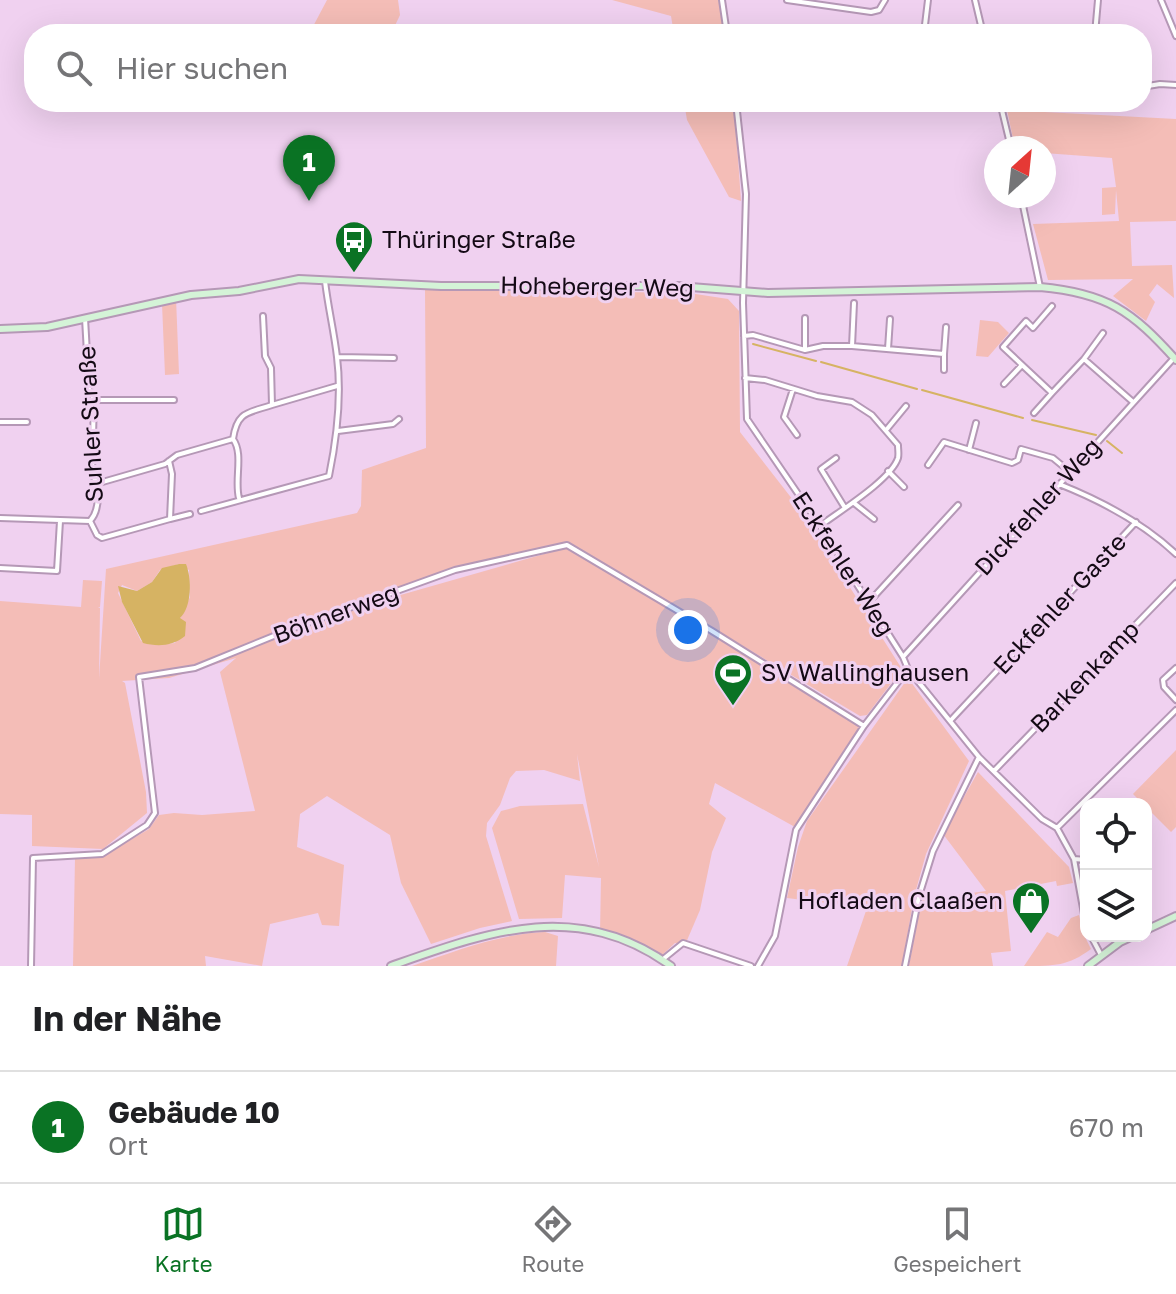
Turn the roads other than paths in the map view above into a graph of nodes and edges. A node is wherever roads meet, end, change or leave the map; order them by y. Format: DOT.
graph roads {
  1 [pos="722,0"];
  2 [pos="787,0"];
  3 [pos="885,0"];
  4 [pos="928,0"];
  5 [pos="975,0"];
  6 [pos="1098,0"];
  7 [pos="1161,0"];
  8 [pos="726,24"];
  9 [pos="925,24"];
  10 [pos="981,24"];
  11 [pos="1096,24"];
  12 [pos="1176,36"];
  13 [pos="1152,85"];
  14 [pos="1176,85"];
  15 [pos="737,112"];
  16 [pos="1002,112"];
  17 [pos="1008,136"];
  18 [pos="1024,208"];
  19 [pos="325,279"];
  20 [pos="1040,287"];
  21 [pos="743,292"];
  22 [pos="854,303"];
  23 [pos="1052,306"];
  24 [pos="263,316"];
  25 [pos="85,318"];
  26 [pos="805,318"];
  27 [pos="890,319"];
  28 [pos="946,327"];
  29 [pos="0,329"];
  30 [pos="1103,333"];
  31 [pos="744,336"];
  32 [pos="852,346"];
  33 [pos="888,349"];
  34 [pos="805,350"];
  35 [pos="944,354"];
  36 [pos="338,357"];
  37 [pos="394,358"];
  38 [pos="1084,359"];
  39 [pos="1175,359"];
  40 [pos="1022,365"];
  41 [pos="944,370"];
  42 [pos="745,378"];
  43 [pos="1004,384"];
  44 [pos="338,386"];
  45 [pos="793,389"];
  46 [pos="1052,393"];
  47 [pos="94,400"];
  48 [pos="174,400"];
  49 [pos="1133,402"];
  50 [pos="272,405"];
  51 [pos="906,406"];
  52 [pos="1034,413"];
  53 [pos="399,419"];
  54 [pos="0,422"];
  55 [pos="27,422"];
  56 [pos="976,423"];
  57 [pos="887,429"];
  58 [pos="338,431"];
  59 [pos="797,435"];
  60 [pos="233,439"];
  61 [pos="1023,439"];
  62 [pos="1021,449"];
  63 [pos="969,450"];
  64 [pos="836,458"];
  65 [pos="169,461"];
  66 [pos="928,465"];
  67 [pos="888,471"];
  68 [pos="1070,472"];
  69 [pos="99,483"];
  70 [pos="1059,484"];
  71 [pos="904,487"];
  72 [pos="239,498"];
  73 [pos="854,503"];
  74 [pos="958,505"];
  75 [pos="845,508"];
  76 [pos="201,511"];
  77 [pos="190,514"];
  78 [pos="0,518"];
  79 [pos="170,519"];
  80 [pos="874,519"];
  81 [pos="60,521"];
  82 [pos="90,521"];
  83 [pos="1136,522"];
  84 [pos="820,526"];
  85 [pos="1176,554"];
  86 [pos="0,568"];
  87 [pos="1176,583"];
  88 [pos="869,602"];
  89 [pos="903,657"];
  90 [pos="1176,668"];
  91 [pos="908,669"];
  92 [pos="1176,700"];
  93 [pos="1176,710"];
  94 [pos="951,720"];
  95 [pos="864,726"];
  96 [pos="979,757"];
  97 [pos="994,771"];
  98 [pos="1057,828"];
  99 [pos="1074,859"];
  100 [pos="1080,860"];
  101 [pos="1080,892"];
  102 [pos="1176,916"];
  103 [pos="1152,927"];
  104 [pos="1094,942"];
  105 [pos="1123,942"];
  106 [pos="1101,955"];
  107 [pos="662,960"];
  108 [pos="31,966"];
  109 [pos="391,966"];
  110 [pos="671,966"];
  111 [pos="751,966"];
  112 [pos="758,966"];
  113 [pos="905,966"];
  114 [pos="1088,966"];
  1 -- 8 [label="street"];
  2 -- 3 [label="street"];
  4 -- 9 [label="street"];
  5 -- 10 [label="street"];
  6 -- 11 [label="street"];
  7 -- 12 [label="street"];
  13 -- 14 [label="street"];
  15 -- 21 [label="street, Eckfehler Weg"];
  16 -- 17 [label="street"];
  18 -- 20 [label="street"];
  19 -- 21 [label="street, Hoheberger Weg"];
  19 -- 25 [label="street, Hoheberger Weg"];
  19 -- 36 [label="street"];
  20 -- 21 [label="street, Hoheberger Weg"];
  20 -- 39 [label="street, Hoheberger Weg"];
  21 -- 31 [label="street, Eckfehler Weg"];
  22 -- 32 [label="street"];
  23 -- 40 [label="street"];
  24 -- 50 [label="street"];
  25 -- 29 [label="street, Hoheberger Weg"];
  25 -- 47 [label="street, Suhler Straße"];
  26 -- 34 [label="street"];
  27 -- 33 [label="street"];
  28 -- 35 [label="street"];
  30 -- 38 [label="street"];
  31 -- 34 [label="street"];
  31 -- 42 [label="street, Eckfehler Weg"];
  32 -- 33 [label="street"];
  32 -- 34 [label="street"];
  33 -- 35 [label="street"];
  35 -- 41 [label="street"];
  36 -- 37 [label="street"];
  36 -- 44 [label="street"];
  38 -- 46 [label="street"];
  38 -- 49 [label="street"];
  39 -- 49 [label="street, Dickfehler Weg"];
  40 -- 43 [label="street"];
  40 -- 46 [label="street"];
  42 -- 45 [label="street"];
  42 -- 84 [label="street, Eckfehler Weg"];
  44 -- 50 [label="street"];
  44 -- 58 [label="street"];
  45 -- 57 [label="street"];
  45 -- 59 [label="street"];
  46 -- 52 [label="street"];
  47 -- 48 [label="street"];
  47 -- 69 [label="street, Suhler Straße"];
  49 -- 68 [label="street, Dickfehler Weg"];
  50 -- 60 [label="street"];
  51 -- 57 [label="street"];
  53 -- 58 [label="street"];
  54 -- 55 [label="street"];
  56 -- 63 [label="street"];
  57 -- 67 [label="street"];
  58 -- 72 [label="street"];
  60 -- 65 [label="street"];
  60 -- 72 [label="street"];
  61 -- 62 [label="street"];
  62 -- 63 [label="street"];
  62 -- 68 [label="street"];
  63 -- 66 [label="street"];
  64 -- 75 [label="street"];
  65 -- 69 [label="street"];
  65 -- 79 [label="street"];
  67 -- 71 [label="street"];
  67 -- 73 [label="street"];
  68 -- 70 [label="street, Dickfehler Weg"];
  69 -- 82 [label="street, Suhler Straße"];
  70 -- 83 [label="street"];
  70 -- 89 [label="street, Dickfehler Weg"];
  72 -- 76 [label="street"];
  73 -- 75 [label="street"];
  73 -- 80 [label="street"];
  74 -- 88 [label="street"];
  75 -- 84 [label="street"];
  77 -- 79 [label="street"];
  78 -- 81 [label="street"];
  79 -- 82 [label="street, Suhler Straße"];
  81 -- 82 [label="street"];
  81 -- 86 [label="street"];
  83 -- 85 [label="street"];
  83 -- 94 [label="street, Eckfehler Gaste"];
  84 -- 88 [label="street, Eckfehler Weg"];
  87 -- 97 [label="street, Barkenkamp"];
  88 -- 89 [label="street, Eckfehler Weg"];
  89 -- 91 [label="street, Eckfehler Weg"];
  90 -- 92 [label="street"];
  91 -- 94 [label="street, Eckfehler Weg"];
  91 -- 95 [label="street"];
  93 -- 98 [label="street"];
  94 -- 96 [label="street, Eckfehler Weg"];
  95 -- 108 [label="street, Böhnerweg"];
  95 -- 112 [label="street"];
  96 -- 97 [label="street, Eckfehler Weg"];
  96 -- 113 [label="street"];
  97 -- 98 [label="street, Eckfehler Weg"];
  98 -- 99 [label="street, Eckfehler Weg"];
  99 -- 100 [label="street"];
  99 -- 101 [label="street, Eckfehler Weg"];
  102 -- 103 [label="street"];
  104 -- 106 [label="street"];
  105 -- 106 [label="street"];
  106 -- 114 [label="street"];
  107 -- 109 [label="street"];
  107 -- 110 [label="street"];
  107 -- 111 [label="street"];
}
